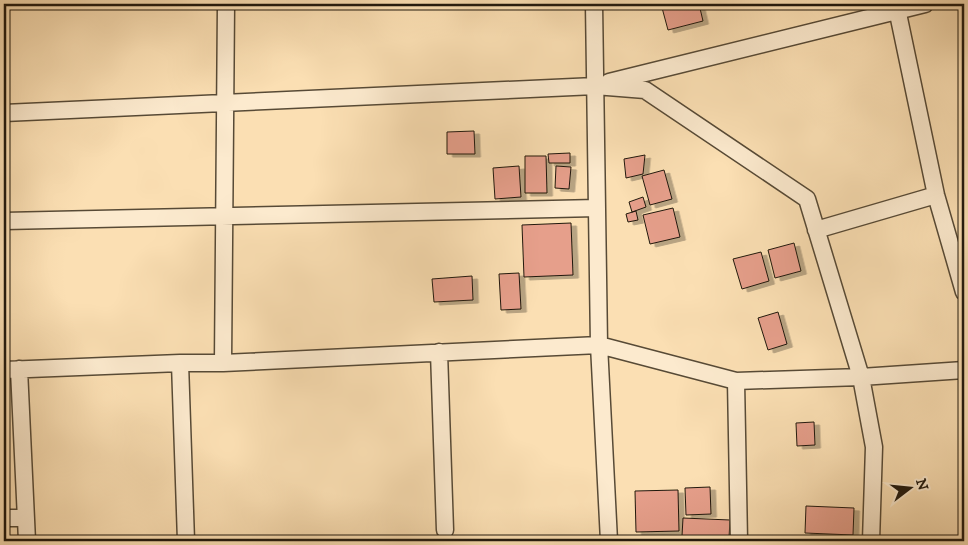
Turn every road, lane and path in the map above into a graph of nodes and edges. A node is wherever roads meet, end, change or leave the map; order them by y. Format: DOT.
graph roads {
  1 [pos="226,4"];
  2 [pos="594,4"];
  3 [pos="925,4"];
  4 [pos="897,7"];
  5 [pos="595,86"];
  6 [pos="224,103"];
  7 [pos="4,113"];
  8 [pos="936,195"];
  9 [pos="597,208"];
  10 [pos="223,216"];
  11 [pos="4,221"];
  12 [pos="816,230"];
  13 [pos="964,292"];
  14 [pos="599,345"];
  15 [pos="439,352"];
  16 [pos="180,363"];
  17 [pos="223,363"];
  18 [pos="11,369"];
  19 [pos="964,370"];
  20 [pos="861,377"];
  21 [pos="736,381"];
  22 [pos="4,518"];
  23 [pos="26,518"];
  24 [pos="445,530"];
  25 [pos="27,541"];
  26 [pos="186,541"];
  27 [pos="610,541"];
  28 [pos="739,541"];
  29 [pos="871,541"];
  1 -- 6 [label="street"];
  2 -- 5 [label="street"];
  3 -- 4 [label="street"];
  4 -- 5 [label="street"];
  4 -- 8 [label="street"];
  5 -- 6 [label="street"];
  5 -- 9 [label="street"];
  5 -- 12 [label="street"];
  6 -- 7 [label="street"];
  6 -- 10 [label="street"];
  8 -- 12 [label="street"];
  8 -- 13 [label="street"];
  9 -- 10 [label="street"];
  9 -- 14 [label="street"];
  10 -- 11 [label="street"];
  10 -- 17 [label="street"];
  12 -- 20 [label="street"];
  14 -- 15 [label="street"];
  14 -- 21 [label="street"];
  14 -- 27 [label="street"];
  15 -- 17 [label="street"];
  15 -- 24 [label="street"];
  16 -- 17 [label="street"];
  16 -- 18 [label="street"];
  16 -- 26 [label="street"];
  18 -- 23 [label="street"];
  19 -- 20 [label="street"];
  20 -- 21 [label="street"];
  20 -- 29 [label="street"];
  21 -- 28 [label="street"];
  22 -- 23 [label="street"];
  23 -- 25 [label="street"];
}
